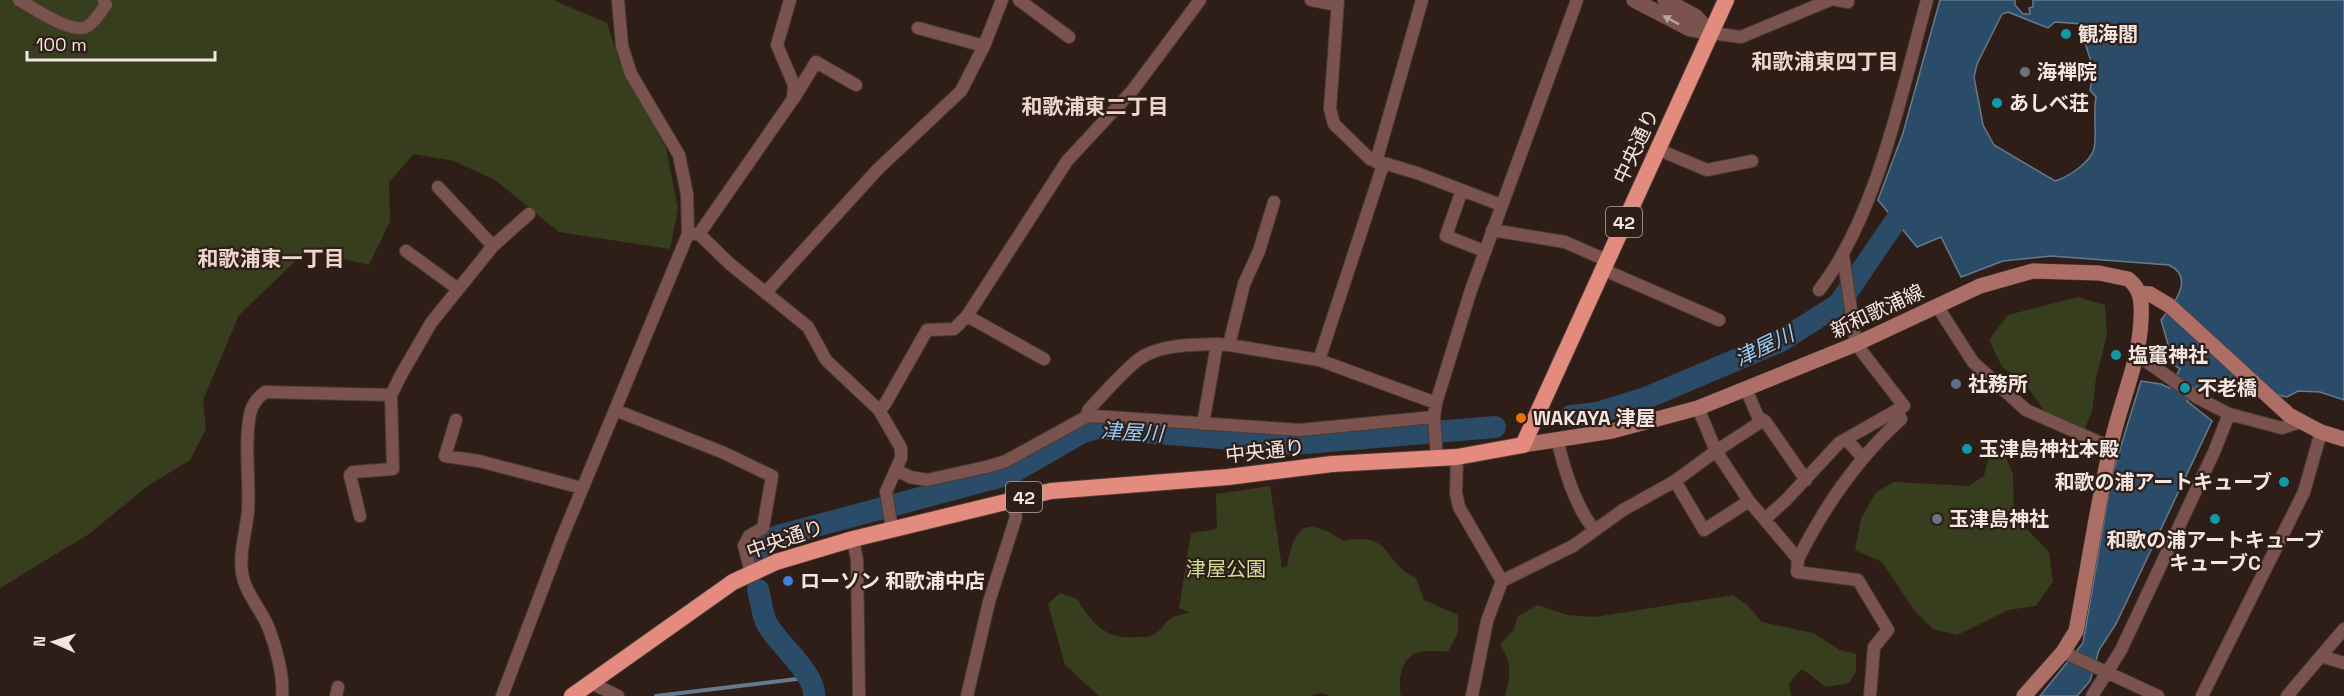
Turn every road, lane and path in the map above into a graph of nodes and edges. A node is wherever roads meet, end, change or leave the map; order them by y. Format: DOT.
graph roads {
  1 [pos="19,0"];
  2 [pos="104,0"];
  3 [pos="618,0"];
  4 [pos="790,0"];
  5 [pos="1002,0"];
  6 [pos="1019,0"];
  7 [pos="1200,0"];
  8 [pos="1311,0"];
  9 [pos="1422,0"];
  10 [pos="1577,0"];
  11 [pos="1634,0"];
  12 [pos="1665,0"];
  13 [pos="1726,0"];
  14 [pos="1830,0"];
  15 [pos="1927,0"];
  16 [pos="1338,2"];
  17 [pos="918,28"];
  18 [pos="1711,33"];
  19 [pos="1069,37"];
  20 [pos="984,46"];
  21 [pos="856,85"];
  22 [pos="793,99"];
  23 [pos="1657,149"];
  24 [pos="1752,161"];
  25 [pos="1380,163"];
  26 [pos="438,188"];
  27 [pos="1462,190"];
  28 [pos="1274,202"];
  29 [pos="1501,205"];
  30 [pos="529,214"];
  31 [pos="1492,230"];
  32 [pos="693,234"];
  33 [pos="494,246"];
  34 [pos="406,251"];
  35 [pos="1484,251"];
  36 [pos="1845,260"];
  37 [pos="1604,264"];
  38 [pos="458,289"];
  39 [pos="1819,290"];
  40 [pos="766,292"];
  41 [pos="2139,293"];
  42 [pos="1937,306"];
  43 [pos="967,316"];
  44 [pos="1719,320"];
  45 [pos="1223,344"];
  46 [pos="1856,344"];
  47 [pos="2136,354"];
  48 [pos="1044,359"];
  49 [pos="1319,360"];
  50 [pos="1746,389"];
  51 [pos="391,395"];
  52 [pos="1436,403"];
  53 [pos="1698,408"];
  54 [pos="615,410"];
  55 [pos="879,410"];
  56 [pos="1897,411"];
  57 [pos="2229,414"];
  58 [pos="1086,417"];
  59 [pos="1758,417"];
  60 [pos="456,420"];
  61 [pos="1434,420"];
  62 [pos="2300,422"];
  63 [pos="1203,424"];
  64 [pos="2321,432"];
  65 [pos="1557,439"];
  66 [pos="1846,439"];
  67 [pos="2344,439"];
  68 [pos="1523,445"];
  69 [pos="2110,447"];
  70 [pos="1437,449"];
  71 [pos="1716,451"];
  72 [pos="1457,457"];
  73 [pos="1863,458"];
  74 [pos="896,470"];
  75 [pos="1806,480"];
  76 [pos="1675,481"];
  77 [pos="582,488"];
  78 [pos="1012,499"];
  79 [pos="1749,501"];
  80 [pos="360,516"];
  81 [pos="1765,519"];
  82 [pos="891,522"];
  83 [pos="1595,530"];
  84 [pos="853,539"];
  85 [pos="1798,559"];
  86 [pos="751,572"];
  87 [pos="1502,581"];
  88 [pos="2344,629"];
  89 [pos="2067,654"];
  90 [pos="2321,656"];
  91 [pos="2344,663"];
  92 [pos="2105,670"];
  93 [pos="591,682"];
  94 [pos="282,696"];
  95 [pos="502,696"];
  96 [pos="572,696"];
  97 [pos="618,696"];
  98 [pos="859,696"];
  99 [pos="967,696"];
  100 [pos="1472,696"];
  101 [pos="1870,696"];
  102 [pos="2024,696"];
  103 [pos="2092,696"];
  104 [pos="2158,696"];
  105 [pos="2202,696"];
  106 [pos="2287,696"];
  1 -- 2 [label="street"];
  3 -- 32 [label="street"];
  4 -- 22 [label="street"];
  5 -- 20 [label="street"];
  6 -- 19 [label="street"];
  7 -- 43 [label="street"];
  8 -- 16 [label="street"];
  9 -- 25 [label="street"];
  10 -- 29 [label="street"];
  18 -- 11 [label="street, one-way"];
  12 -- 18 [label="street"];
  13 -- 18 [label="highway, 中央通り / 42"];
  14 -- 18 [label="street"];
  15 -- 36 [label="street"];
  16 -- 25 [label="street"];
  17 -- 20 [label="street"];
  18 -- 23 [label="highway, 中央通り / 42"];
  20 -- 40 [label="street"];
  21 -- 22 [label="street"];
  22 -- 32 [label="street"];
  23 -- 24 [label="street"];
  23 -- 37 [label="highway, 中央通り / 42"];
  25 -- 27 [label="street"];
  25 -- 49 [label="street"];
  26 -- 33 [label="street"];
  27 -- 29 [label="street"];
  27 -- 35 [label="street"];
  28 -- 45 [label="street"];
  29 -- 31 [label="street"];
  30 -- 33 [label="street"];
  31 -- 35 [label="street"];
  31 -- 37 [label="street"];
  32 -- 40 [label="street"];
  32 -- 54 [label="street"];
  33 -- 38 [label="street"];
  34 -- 38 [label="street"];
  35 -- 52 [label="street"];
  36 -- 39 [label="street"];
  36 -- 46 [label="street"];
  37 -- 44 [label="street"];
  37 -- 68 [label="highway, 中央通り / 42"];
  38 -- 51 [label="street"];
  40 -- 55 [label="street"];
  41 -- 42 [label="main road, 新和歌浦線"];
  41 -- 47 [label="main road"];
  41 -- 62 [label="main road, 新和歌浦線"];
  42 -- 46 [label="main road, 新和歌浦線"];
  42 -- 69 [label="street"];
  43 -- 48 [label="street"];
  43 -- 55 [label="street"];
  45 -- 49 [label="street"];
  45 -- 58 [label="street"];
  45 -- 63 [label="street"];
  46 -- 50 [label="main road, 新和歌浦線"];
  46 -- 56 [label="street"];
  47 -- 57 [label="street"];
  47 -- 69 [label="main road"];
  49 -- 52 [label="street"];
  50 -- 53 [label="main road, 新和歌浦線"];
  50 -- 59 [label="street"];
  51 -- 80 [label="street"];
  51 -- 94 [label="street"];
  52 -- 61 [label="street"];
  53 -- 65 [label="main road, 新和歌浦線"];
  53 -- 71 [label="street"];
  54 -- 77 [label="street"];
  54 -- 86 [label="street"];
  55 -- 74 [label="street"];
  56 -- 66 [label="street"];
  56 -- 73 [label="street"];
  57 -- 62 [label="street"];
  57 -- 92 [label="street"];
  58 -- 63 [label="street"];
  58 -- 74 [label="street"];
  59 -- 71 [label="street"];
  59 -- 75 [label="street"];
  60 -- 77 [label="street"];
  61 -- 63 [label="street"];
  61 -- 70 [label="street"];
  62 -- 64 [label="main road, 新和歌浦線"];
  64 -- 67 [label="main road, 新和歌浦線"];
  64 -- 105 [label="street"];
  65 -- 68 [label="main road, 新和歌浦線"];
  65 -- 83 [label="street"];
  66 -- 73 [label="street"];
  66 -- 75 [label="street"];
  68 -- 72 [label="highway, 中央通り / 42"];
  69 -- 89 [label="main road"];
  70 -- 72 [label="highway, 中央通り / 42"];
  70 -- 78 [label="highway, 中央通り / 42"];
  71 -- 76 [label="street"];
  71 -- 79 [label="street"];
  72 -- 87 [label="street"];
  73 -- 85 [label="street"];
  74 -- 82 [label="street"];
  75 -- 81 [label="street"];
  76 -- 79 [label="street"];
  76 -- 83 [label="street"];
  77 -- 95 [label="street"];
  78 -- 82 [label="highway, 中央通り / 42"];
  78 -- 99 [label="street"];
  79 -- 81 [label="street"];
  81 -- 85 [label="street"];
  82 -- 84 [label="highway, 中央通り / 42"];
  83 -- 87 [label="street"];
  84 -- 86 [label="highway, 中央通り / 42"];
  84 -- 98 [label="street"];
  85 -- 101 [label="street"];
  86 -- 93 [label="highway, 中央通り / 42"];
  87 -- 100 [label="street"];
  88 -- 90 [label="street"];
  89 -- 92 [label="street"];
  89 -- 102 [label="main road"];
  90 -- 91 [label="street"];
  90 -- 106 [label="street"];
  92 -- 103 [label="street"];
  92 -- 104 [label="street"];
  93 -- 96 [label="highway, 中央通り / 42"];
  93 -- 97 [label="street"];
}
